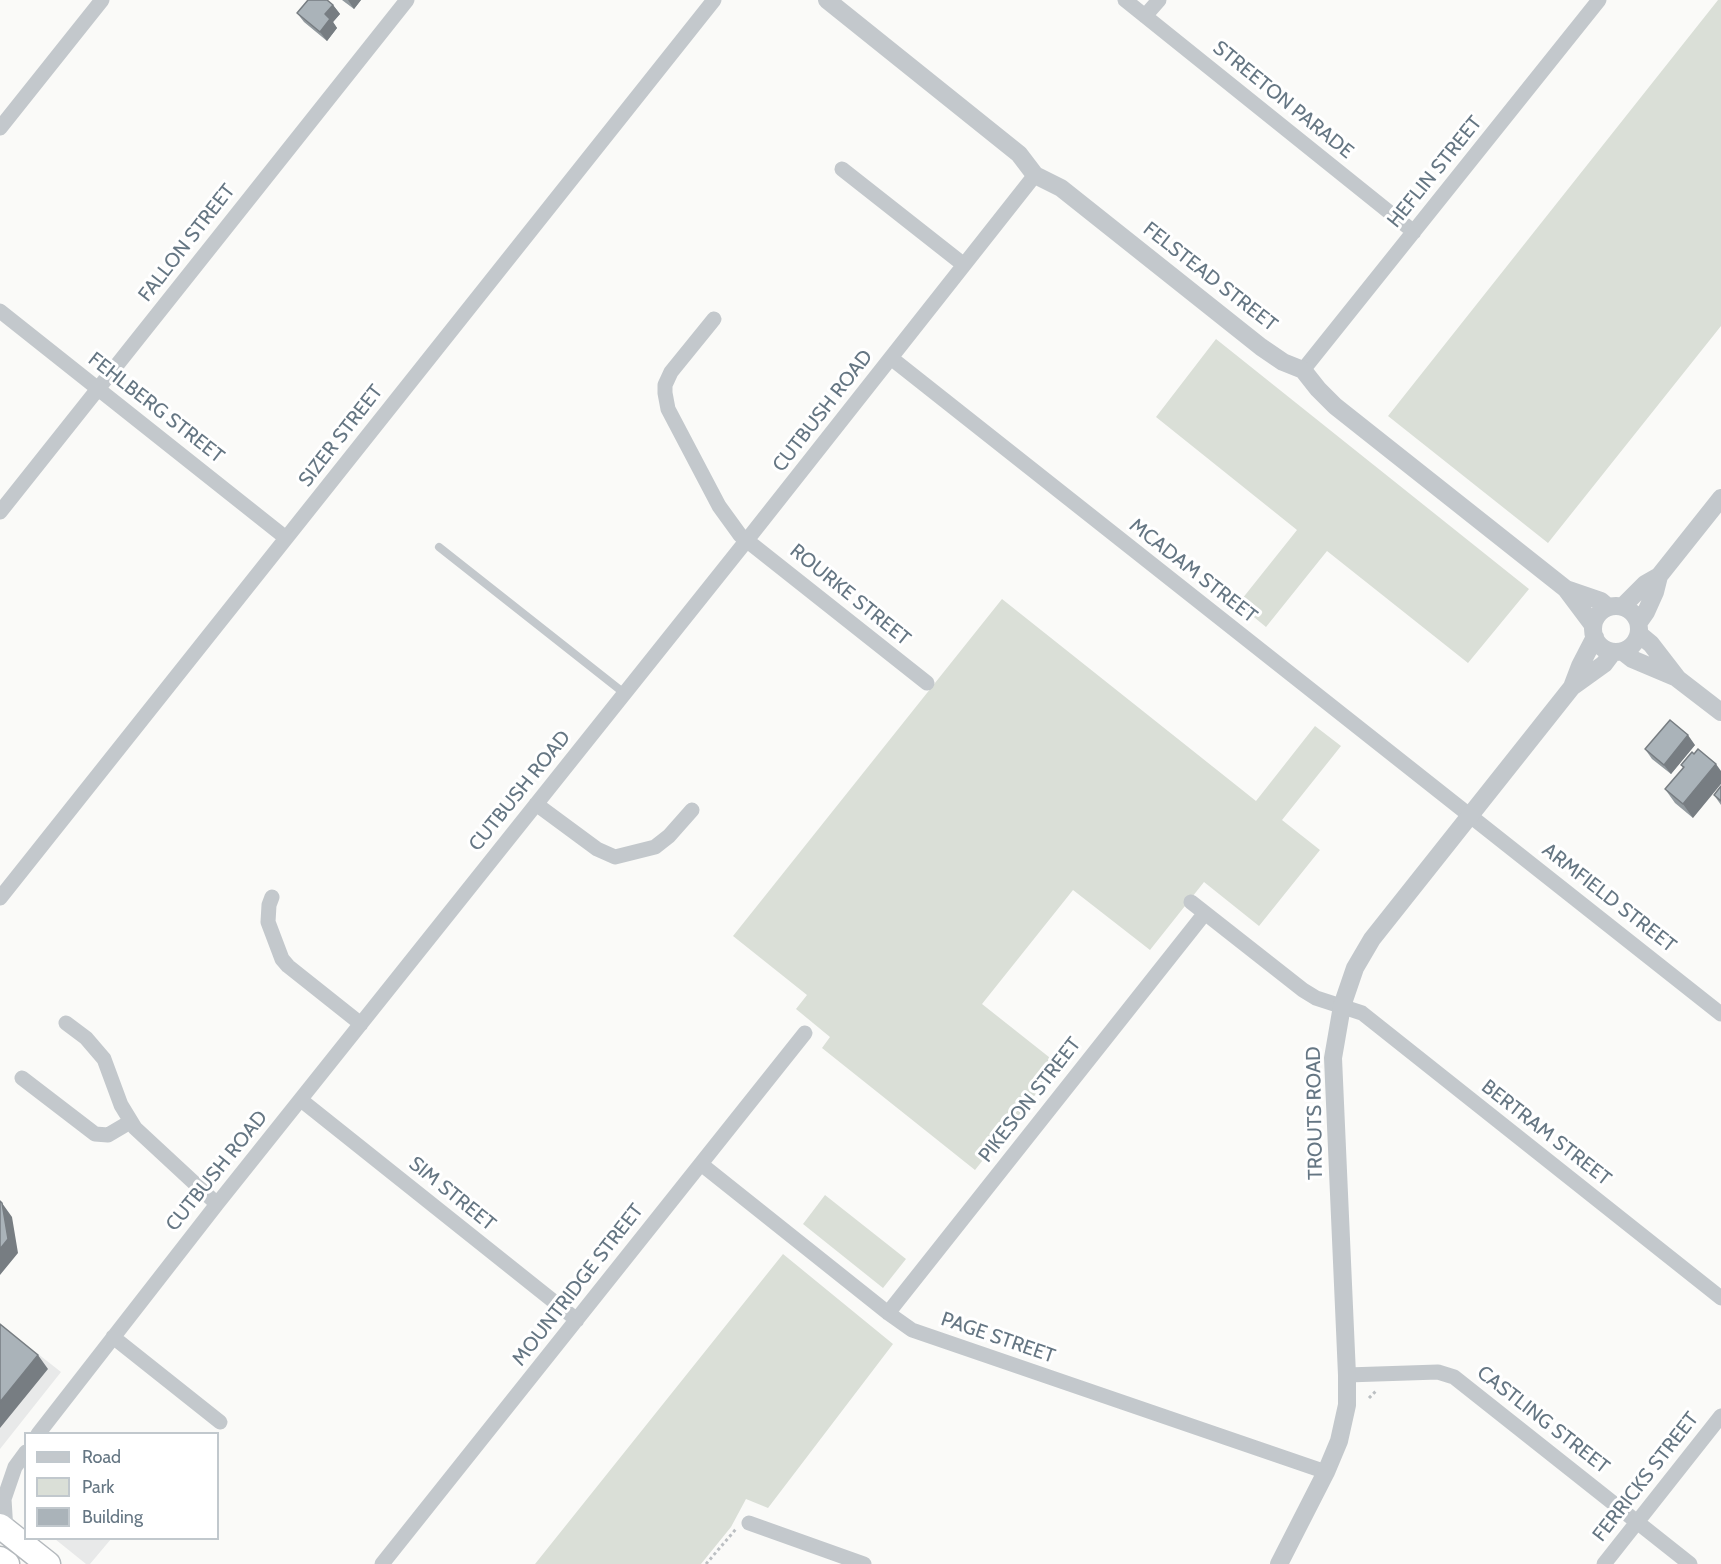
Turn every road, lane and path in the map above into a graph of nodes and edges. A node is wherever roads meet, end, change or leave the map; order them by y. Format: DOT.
graph roads {
  1 [pos="102,0"];
  2 [pos="407,0"];
  3 [pos="714,0"];
  4 [pos="827,0"];
  5 [pos="1125,0"];
  6 [pos="1160,0"];
  7 [pos="1599,0"];
  8 [pos="1145,16"];
  9 [pos="0,128"];
  10 [pos="842,168"];
  11 [pos="1035,175"];
  12 [pos="1414,232"];
  13 [pos="964,266"];
  14 [pos="0,311"];
  15 [pos="714,319"];
  16 [pos="891,358"];
  17 [pos="1303,370"];
  18 [pos="98,389"];
  19 [pos="1721,498"];
  20 [pos="0,512"];
  21 [pos="286,538"];
  22 [pos="747,540"];
  23 [pos="439,547"];
  24 [pos="1659,576"];
  25 [pos="1566,589"];
  26 [pos="1615,607"];
  27 [pos="1639,628"];
  28 [pos="1594,631"];
  29 [pos="1618,652"];
  30 [pos="1678,678"];
  31 [pos="927,683"];
  32 [pos="1572,687"];
  33 [pos="624,693"];
  34 [pos="1721,712"];
  35 [pos="536,804"];
  36 [pos="692,810"];
  37 [pos="1470,816"];
  38 [pos="272,897"];
  39 [pos="0,898"];
  40 [pos="1191,902"];
  41 [pos="1205,913"];
  42 [pos="1342,1006"];
  43 [pos="1721,1014"];
  44 [pos="66,1023"];
  45 [pos="361,1024"];
  46 [pos="805,1033"];
  47 [pos="22,1078"];
  48 [pos="301,1100"];
  49 [pos="130,1122"];
  50 [pos="701,1164"];
  51 [pos="218,1204"];
  52 [pos="1721,1298"];
  53 [pos="888,1313"];
  54 [pos="577,1320"];
  55 [pos="113,1337"];
  56 [pos="1347,1375"];
  57 [pos="1385,1387"];
  58 [pos="1369,1398"];
  59 [pos="1721,1416"];
  60 [pos="220,1422"];
  61 [pos="40,1432"];
  62 [pos="24,1455"];
  63 [pos="15,1467"];
  64 [pos="1326,1472"];
  65 [pos="0,1477"];
  66 [pos="1638,1521"];
  67 [pos="749,1523"];
  68 [pos="3,1528"];
  69 [pos="0,1559"];
  70 [pos="7,1564"];
  71 [pos="48,1564"];
  72 [pos="382,1564"];
  73 [pos="706,1564"];
  74 [pos="864,1564"];
  75 [pos="1279,1564"];
  76 [pos="1604,1564"];
  77 [pos="1690,1564"];
  1 -- 9 [label="street"];
  2 -- 18 [label="street, FALLON STREET"];
  3 -- 21 [label="street, SIZER STREET"];
  4 -- 11 [label="street, FELSTEAD STREET"];
  5 -- 8 [label="street, STREETON PARADE"];
  6 -- 8 [label="street"];
  7 -- 12 [label="street, HEFLIN STREET"];
  8 -- 12 [label="street, STREETON PARADE"];
  10 -- 13 [label="street"];
  11 -- 13 [label="street, CUTBUSH ROAD"];
  11 -- 17 [label="street, FELSTEAD STREET"];
  12 -- 17 [label="street, HEFLIN STREET"];
  13 -- 16 [label="street, CUTBUSH ROAD"];
  14 -- 18 [label="street, FEHLBERG STREET"];
  15 -- 22 [label="street, ROURKE STREET"];
  16 -- 22 [label="street, CUTBUSH ROAD"];
  16 -- 37 [label="street, MCADAM STREET"];
  17 -- 25 [label="street, FELSTEAD STREET"];
  18 -- 20 [label="street, FALLON STREET"];
  18 -- 21 [label="street, FEHLBERG STREET"];
  19 -- 24 [label="street"];
  21 -- 39 [label="street, SIZER STREET"];
  22 -- 31 [label="street, ROURKE STREET"];
  22 -- 33 [label="street, CUTBUSH ROAD"];
  23 -- 33 [label="lane"];
  24 -- 26 [label="street"];
  24 -- 27 [label="street"];
  25 -- 26 [label="street, FELSTEAD STREET"];
  25 -- 28 [label="street, FELSTEAD STREET"];
  26 -- 27 [label="street"];
  26 -- 28 [label="street"];
  27 -- 29 [label="street"];
  27 -- 30 [label="street"];
  28 -- 29 [label="street"];
  28 -- 32 [label="street, TROUTS ROAD"];
  29 -- 30 [label="street"];
  29 -- 32 [label="street, TROUTS ROAD"];
  30 -- 34 [label="street"];
  32 -- 37 [label="street, TROUTS ROAD"];
  33 -- 35 [label="street, CUTBUSH ROAD"];
  35 -- 36 [label="street"];
  35 -- 45 [label="street, CUTBUSH ROAD"];
  37 -- 42 [label="street, TROUTS ROAD"];
  37 -- 43 [label="street, ARMFIELD STREET"];
  38 -- 45 [label="street"];
  40 -- 41 [label="street"];
  41 -- 42 [label="street"];
  41 -- 53 [label="street, PIKESON STREET"];
  42 -- 52 [label="street, BERTRAM STREET"];
  42 -- 56 [label="street, TROUTS ROAD"];
  44 -- 49 [label="street"];
  45 -- 48 [label="street, CUTBUSH ROAD"];
  46 -- 50 [label="street, MOUNTRIDGE STREET"];
  47 -- 49 [label="street"];
  48 -- 51 [label="street, CUTBUSH ROAD"];
  48 -- 54 [label="street, SIM STREET"];
  49 -- 51 [label="street"];
  50 -- 53 [label="street, PAGE STREET"];
  50 -- 54 [label="street, MOUNTRIDGE STREET"];
  51 -- 55 [label="street, CUTBUSH ROAD"];
  53 -- 64 [label="street, PAGE STREET"];
  54 -- 72 [label="street, MOUNTRIDGE STREET"];
  55 -- 60 [label="street"];
  55 -- 61 [label="street, CUTBUSH ROAD"];
  56 -- 64 [label="street, TROUTS ROAD"];
  56 -- 66 [label="street, CASTLING STREET"];
  57 -- 58 [label="path"];
  59 -- 66 [label="street, FERRICKS STREET"];
  62 -- 63 [label="street"];
  63 -- 65 [label="street"];
  63 -- 68 [label="street"];
  64 -- 75 [label="street, TROUTS ROAD"];
  66 -- 76 [label="street, FERRICKS STREET"];
  66 -- 77 [label="street, CASTLING STREET"];
  67 -- 73 [label="path"];
  67 -- 74 [label="street"];
  68 -- 71 [label="highway"];
  69 -- 70 [label="highway"];
}
